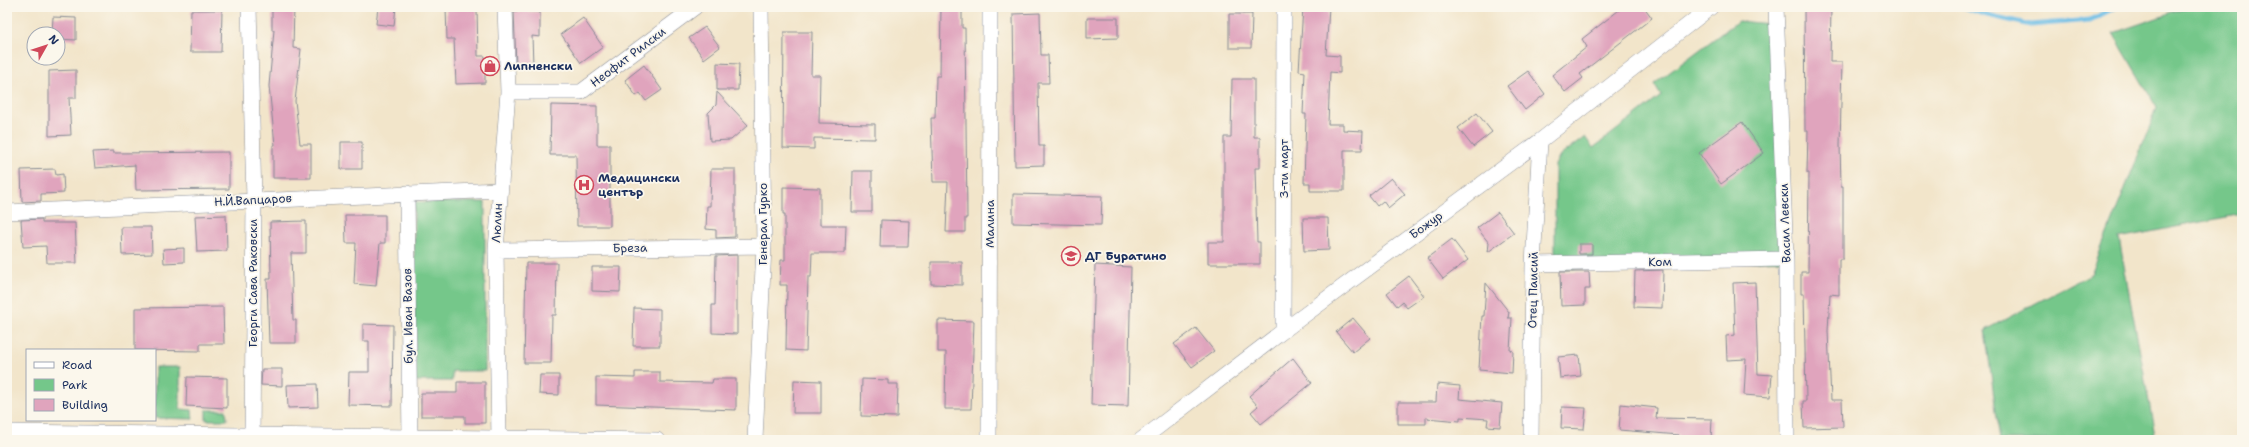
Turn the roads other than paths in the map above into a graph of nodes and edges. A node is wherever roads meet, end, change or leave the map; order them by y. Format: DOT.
graph roads {
  1 [pos="249,7"];
  2 [pos="505,7"];
  3 [pos="695,7"];
  4 [pos="761,7"];
  5 [pos="990,7"];
  6 [pos="1284,7"];
  7 [pos="1711,7"];
  8 [pos="1776,7"];
  9 [pos="508,92"];
  10 [pos="1540,141"];
  11 [pos="499,190"];
  12 [pos="407,193"];
  13 [pos="254,200"];
  14 [pos="7,212"];
  15 [pos="764,246"];
  16 [pos="496,250"];
  17 [pos="1786,259"];
  18 [pos="1533,264"];
  19 [pos="1283,331"];
  20 [pos="7,432"];
  21 [pos="252,437"];
  22 [pos="410,438"];
  23 [pos="498,438"];
  24 [pos="657,440"];
  25 [pos="755,440"];
  26 [pos="989,440"];
  27 [pos="1141,440"];
  28 [pos="1531,440"];
  29 [pos="1787,440"];
  1 -- 13 [label="street, Георги Сава Раковски"];
  2 -- 9 [label="street, Люлин"];
  3 -- 9 [label="street, Неофит Рилски"];
  4 -- 15 [label="street, Генерал Гурко"];
  5 -- 26 [label="street, Малина"];
  6 -- 19 [label="street, 3-ти март"];
  7 -- 10 [label="street, Божур"];
  8 -- 17 [label="street, Васил Левски"];
  9 -- 11 [label="street, Люлин"];
  10 -- 18 [label="street, Отец Паисий"];
  10 -- 19 [label="street, Божур"];
  11 -- 12 [label="street, Н.Й.Вапцаров"];
  11 -- 16 [label="street, Люлин"];
  12 -- 13 [label="street, Н.Й.Вапцаров"];
  12 -- 22 [label="street, бул. Иван Вазов"];
  13 -- 14 [label="street, Н.Й.Вапцаров"];
  13 -- 21 [label="street, Георги Сава Раковски"];
  15 -- 16 [label="street, Бреза"];
  15 -- 25 [label="street, Генерал Гурко"];
  16 -- 23 [label="street, Люлин"];
  17 -- 18 [label="street, Ком"];
  17 -- 29 [label="street, Васил Левски"];
  18 -- 28 [label="street, Отец Паисий"];
  19 -- 27 [label="street, Божур"];
  20 -- 21 [label="street"];
  21 -- 22 [label="street"];
  22 -- 23 [label="street"];
  23 -- 24 [label="street"];
}
